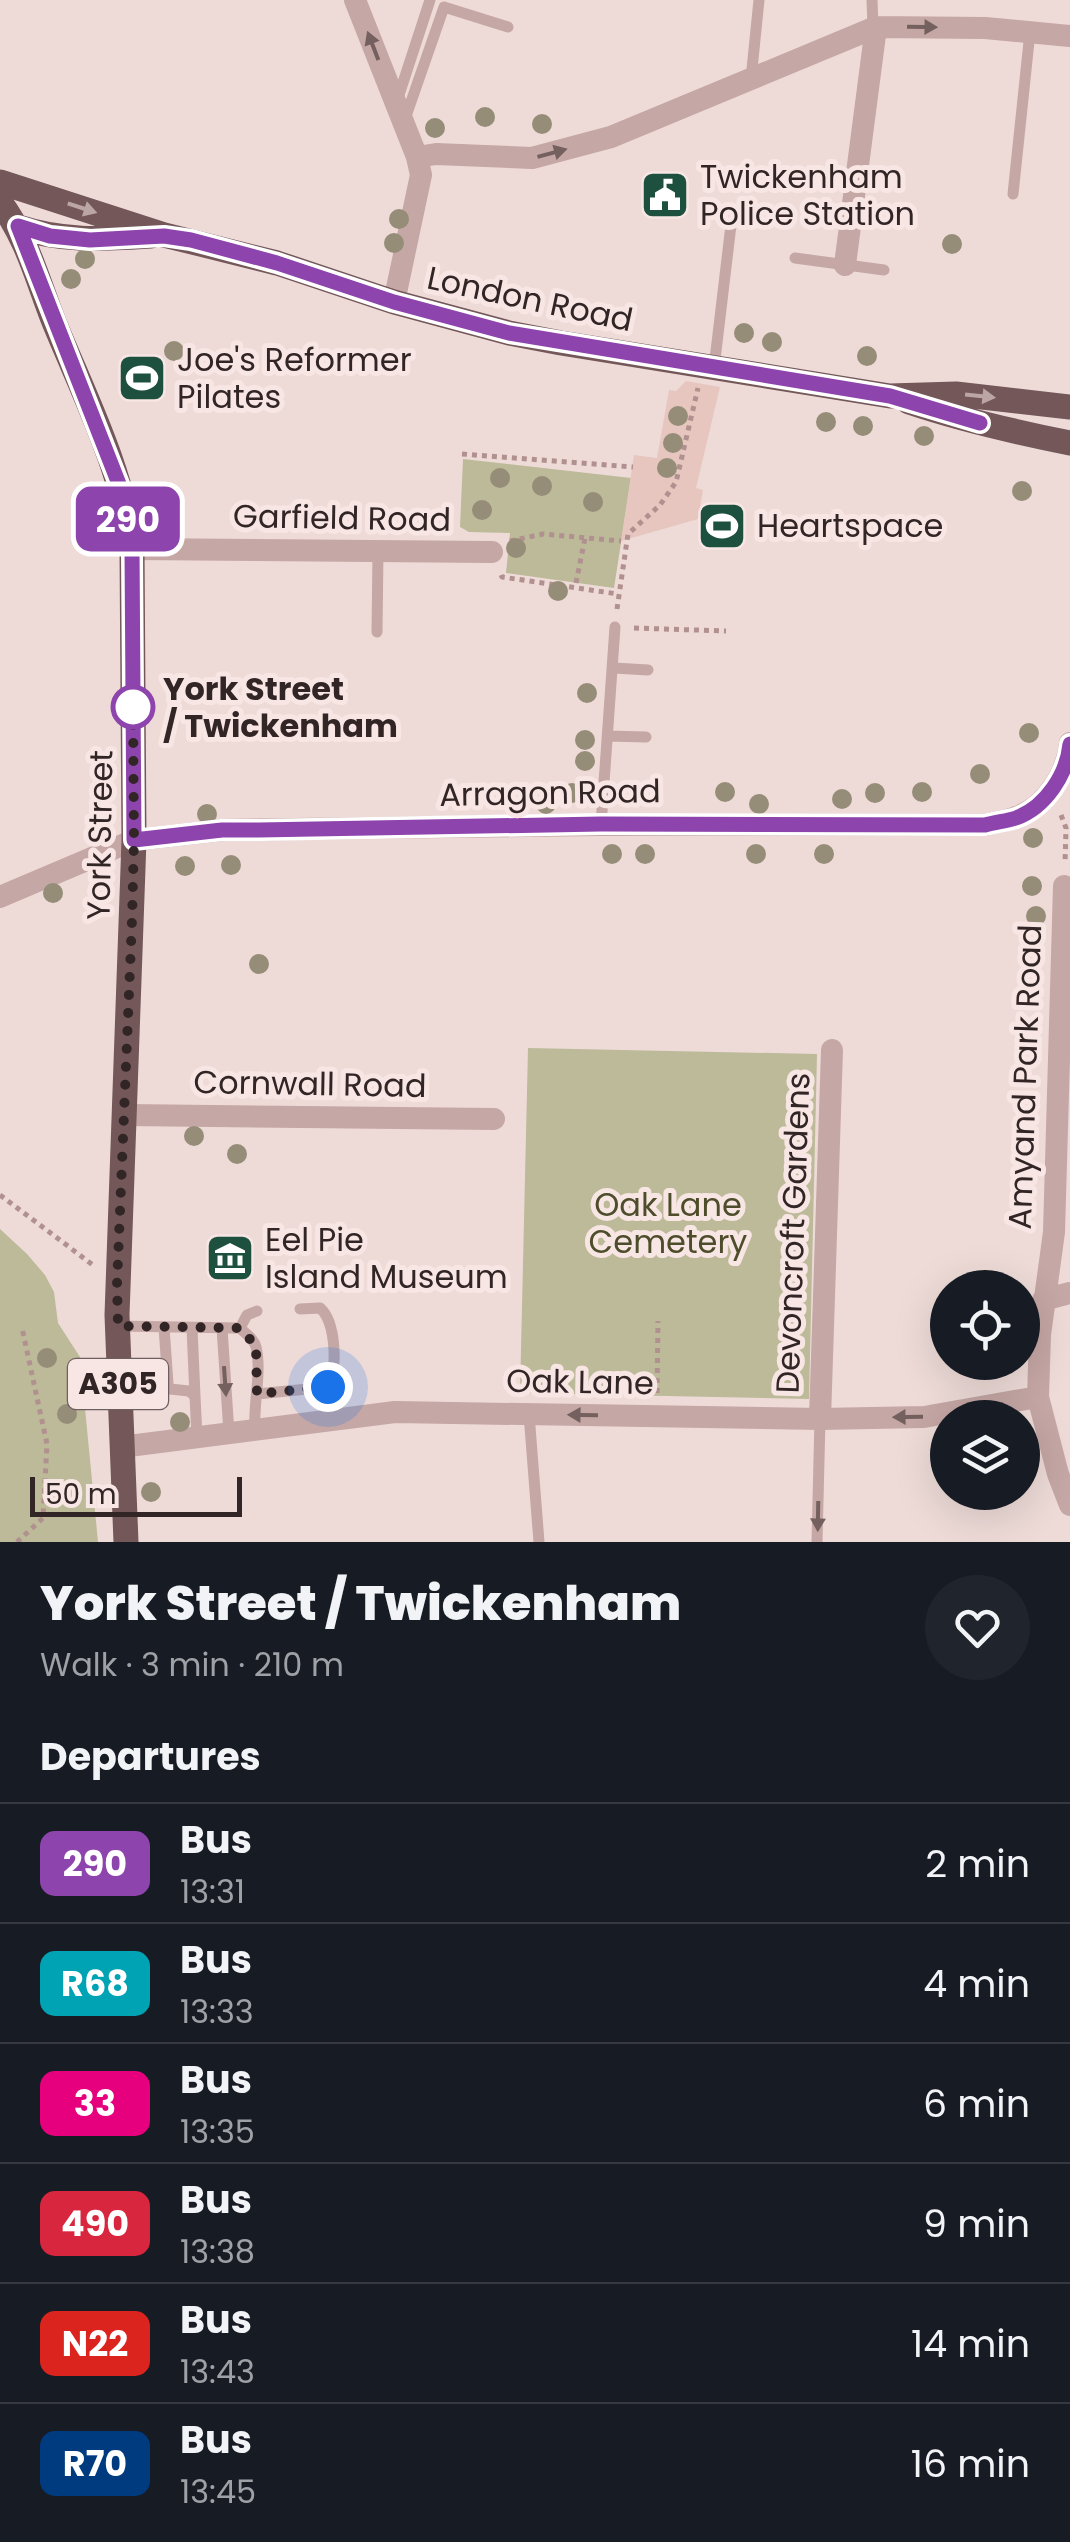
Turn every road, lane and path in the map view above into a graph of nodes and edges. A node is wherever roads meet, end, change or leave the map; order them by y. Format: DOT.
graph roads {
  1 [pos="355,0"];
  2 [pos="430,0"];
  3 [pos="759,0"];
  4 [pos="872,0"];
  5 [pos="508,26"];
  6 [pos="875,27"];
  7 [pos="1030,32"];
  8 [pos="1070,36"];
  9 [pos="750,80"];
  10 [pos="400,114"];
  11 [pos="417,157"];
  12 [pos="0,182"];
  13 [pos="1013,194"];
  14 [pos="0,202"];
  15 [pos="18,226"];
  16 [pos="731,226"];
  17 [pos="164,236"];
  18 [pos="794,258"];
  19 [pos="846,265"];
  20 [pos="884,270"];
  21 [pos="394,302"];
  22 [pos="706,376"];
  23 [pos="890,396"];
  24 [pos="1070,407"];
  25 [pos="1070,443"];
  26 [pos="462,454"];
  27 [pos="633,467"];
  28 [pos="585,538"];
  29 [pos="621,540"];
  30 [pos="132,549"];
  31 [pos="378,552"];
  32 [pos="492,552"];
  33 [pos="576,583"];
  34 [pos="619,594"];
  35 [pos="615,627"];
  36 [pos="726,631"];
  37 [pos="377,632"];
  38 [pos="614,668"];
  39 [pos="648,670"];
  40 [pos="608,736"];
  41 [pos="646,737"];
  42 [pos="1070,743"];
  43 [pos="1070,753"];
  44 [pos="1044,798"];
  45 [pos="601,824"];
  46 [pos="134,840"];
  47 [pos="1064,886"];
  48 [pos="0,898"];
  49 [pos="1066,962"];
  50 [pos="832,1050"];
  51 [pos="125,1115"];
  52 [pos="494,1119"];
  53 [pos="0,1195"];
  54 [pos="117,1284"];
  55 [pos="1070,1294"];
  56 [pos="1043,1300"];
  57 [pos="300,1309"];
  58 [pos="257,1311"];
  59 [pos="658,1321"];
  60 [pos="118,1326"];
  61 [pos="164,1327"];
  62 [pos="22,1328"];
  63 [pos="192,1328"];
  64 [pos="222,1328"];
  65 [pos="240,1328"];
  66 [pos="257,1394"];
  67 [pos="196,1396"];
  68 [pos="1038,1397"];
  69 [pos="529,1414"];
  70 [pos="656,1416"];
  71 [pos="820,1419"];
  72 [pos="255,1430"];
  73 [pos="229,1434"];
  74 [pos="197,1438"];
  75 [pos="121,1447"];
  76 [pos="1070,1505"];
  77 [pos="17,1542"];
  78 [pos="126,1542"];
  79 [pos="539,1542"];
  80 [pos="817,1542"];
  10 -- 1 [label="street, one-way"];
  2 -- 10 [label="lane"];
  3 -- 9 [label="lane"];
  4 -- 6 [label="lane"];
  5 -- 10 [label="lane"];
  6 -- 7 [label="street, one-way"];
  6 -- 9 [label="street"];
  6 -- 19 [label="street"];
  7 -- 8 [label="street"];
  7 -- 13 [label="lane"];
  11 -- 9 [label="street, one-way"];
  10 -- 11 [label="street"];
  11 -- 21 [label="street"];
  12 -- 17 [label="main road, London Road, one-way"];
  14 -- 15 [label="main road"];
  15 -- 17 [label="main road, London Road"];
  15 -- 30 [label="main road, York Street / A305"];
  16 -- 22 [label="lane"];
  17 -- 21 [label="main road, London Road"];
  18 -- 19 [label="lane"];
  19 -- 20 [label="lane"];
  21 -- 22 [label="main road, London Road"];
  22 -- 23 [label="main road, London Road"];
  22 -- 34 [label="path"];
  23 -- 24 [label="main road, London Road, one-way"];
  23 -- 25 [label="main road, London Road"];
  26 -- 27 [label="path"];
  28 -- 29 [label="path"];
  28 -- 32 [label="path"];
  28 -- 33 [label="path"];
  30 -- 31 [label="street, Garfield Road"];
  30 -- 46 [label="main road, York Street / A305"];
  31 -- 32 [label="street, Garfield Road"];
  31 -- 37 [label="lane"];
  32 -- 34 [label="path"];
  34 -- 35 [label="path"];
  35 -- 36 [label="path"];
  35 -- 38 [label="lane"];
  38 -- 39 [label="lane"];
  38 -- 40 [label="lane"];
  40 -- 41 [label="lane"];
  40 -- 45 [label="lane"];
  42 -- 43 [label="street"];
  43 -- 44 [label="street"];
  44 -- 45 [label="street, Arragon Road"];
  44 -- 47 [label="path"];
  45 -- 46 [label="street, Arragon Road"];
  46 -- 48 [label="street, Arragon Road"];
  46 -- 51 [label="main road, York Street / A305"];
  47 -- 49 [label="street, Amyand Park Road"];
  49 -- 56 [label="street, Amyand Park Road"];
  50 -- 71 [label="street, Devoncroft Gardens"];
  51 -- 52 [label="street, Cornwall Road"];
  51 -- 54 [label="main road, York Street / A305"];
  53 -- 54 [label="path"];
  54 -- 60 [label="main road, A305"];
  55 -- 56 [label="street"];
  56 -- 68 [label="street, Amyand Park Road"];
  57 -- 66 [label="lane"];
  58 -- 65 [label="lane"];
  59 -- 70 [label="path"];
  60 -- 61 [label="lane"];
  60 -- 75 [label="main road, A305"];
  61 -- 63 [label="lane"];
  61 -- 67 [label="lane"];
  62 -- 77 [label="path"];
  63 -- 64 [label="lane"];
  63 -- 67 [label="lane"];
  64 -- 65 [label="lane"];
  64 -- 73 [label="lane, one-way"];
  65 -- 66 [label="lane"];
  66 -- 72 [label="lane"];
  67 -- 74 [label="lane"];
  68 -- 71 [label="street, Oak Lane, one-way"];
  68 -- 76 [label="street, Amyand Park Road"];
  70 -- 69 [label="street, Oak Lane, one-way"];
  69 -- 72 [label="street, Oak Lane"];
  69 -- 79 [label="lane"];
  70 -- 71 [label="street, Oak Lane"];
  71 -- 80 [label="lane, one-way"];
  72 -- 73 [label="street, Oak Lane"];
  73 -- 74 [label="street, Oak Lane"];
  74 -- 75 [label="street, Oak Lane"];
  75 -- 78 [label="main road, A305"];
}
